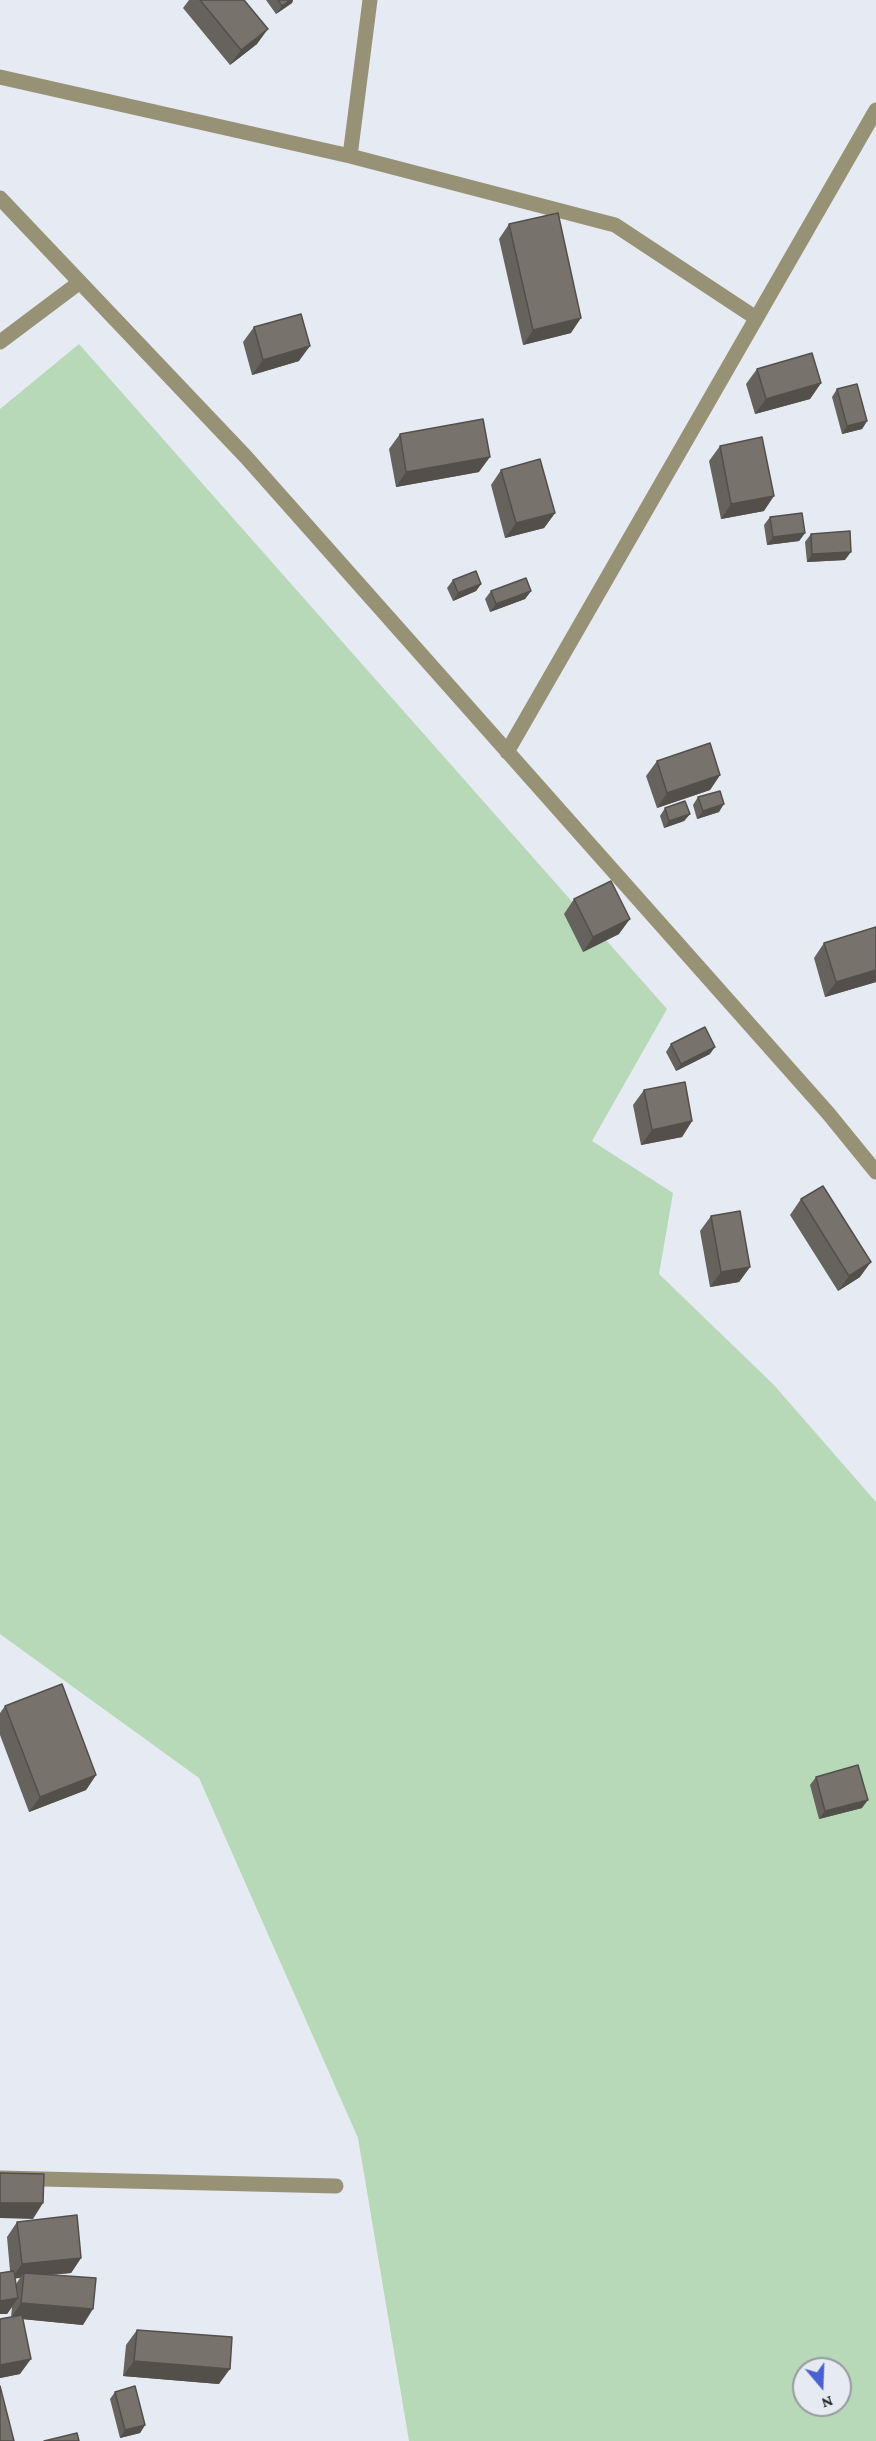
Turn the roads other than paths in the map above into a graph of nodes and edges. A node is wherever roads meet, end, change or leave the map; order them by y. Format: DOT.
graph roads {
  1 [pos="370,0"];
  2 [pos="0,78"];
  3 [pos="876,110"];
  4 [pos="350,156"];
  5 [pos="0,198"];
  6 [pos="80,282"];
  7 [pos="756,318"];
  8 [pos="0,342"];
  9 [pos="507,752"];
  10 [pos="876,1172"];
  11 [pos="0,2178"];
  12 [pos="336,2186"];
  1 -- 4 [label="street"];
  2 -- 4 [label="street"];
  3 -- 7 [label="street"];
  4 -- 7 [label="street"];
  5 -- 6 [label="street"];
  6 -- 8 [label="street"];
  6 -- 9 [label="street"];
  7 -- 9 [label="street"];
  9 -- 10 [label="street"];
  11 -- 12 [label="street"];
}
